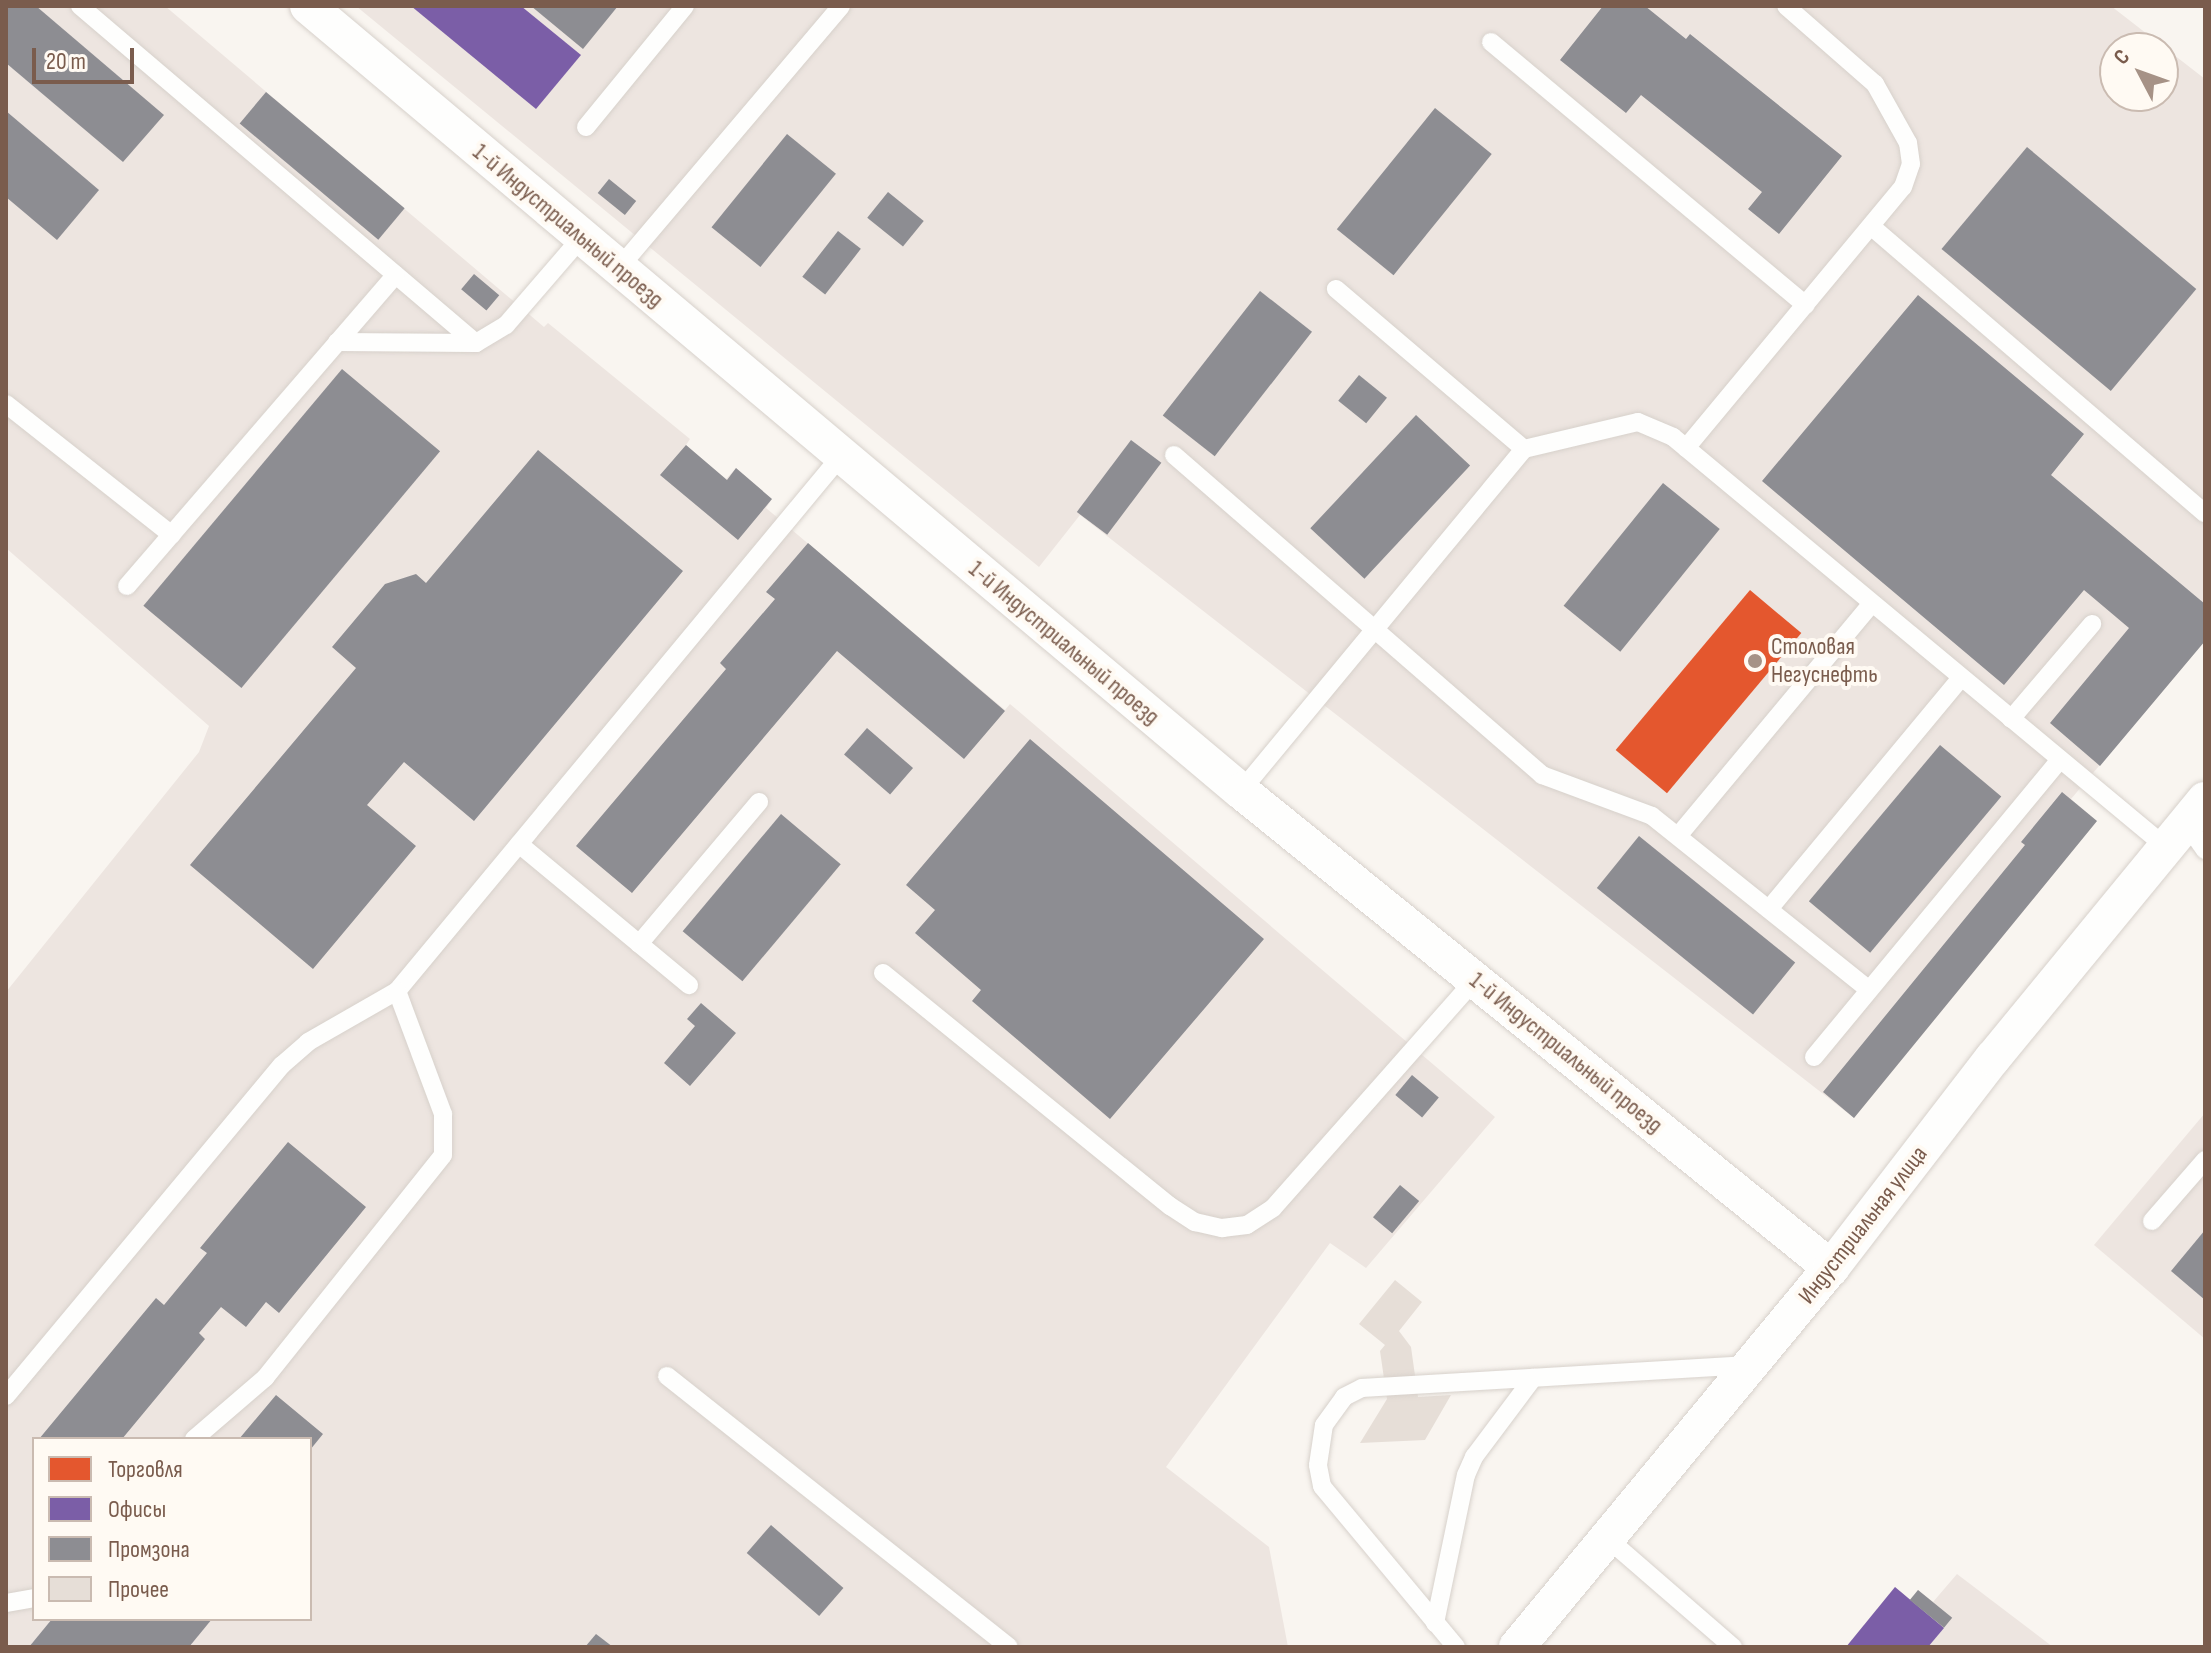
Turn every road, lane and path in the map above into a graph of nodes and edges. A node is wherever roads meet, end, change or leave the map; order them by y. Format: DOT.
graph roads {
  1 [pos="80,6"];
  2 [pos="308,6"];
  3 [pos="685,6"];
  4 [pos="841,6"];
  5 [pos="1786,6"];
  6 [pos="1491,42"];
  7 [pos="586,127"];
  8 [pos="1872,227"];
  9 [pos="582,237"];
  10 [pos="619,268"];
  11 [pos="395,275"];
  12 [pos="1336,289"];
  13 [pos="1806,305"];
  14 [pos="337,342"];
  15 [pos="476,343"];
  16 [pos="6,404"];
  17 [pos="1686,448"];
  18 [pos="1524,449"];
  19 [pos="1174,455"];
  20 [pos="840,457"];
  21 [pos="2205,513"];
  22 [pos="172,535"];
  23 [pos="127,586"];
  24 [pos="1872,603"];
  25 [pos="2092,624"];
  26 [pos="1375,629"];
  27 [pos="1961,678"];
  28 [pos="2011,719"];
  29 [pos="2060,760"];
  30 [pos="1241,791"];
  31 [pos="759,802"];
  32 [pos="2190,830"];
  33 [pos="1678,836"];
  34 [pos="519,844"];
  35 [pos="1769,909"];
  36 [pos="639,944"];
  37 [pos="883,973"];
  38 [pos="1475,980"];
  39 [pos="689,985"];
  40 [pos="1869,990"];
  41 [pos="397,991"];
  42 [pos="1814,1057"];
  43 [pos="2205,1160"];
  44 [pos="2152,1221"];
  45 [pos="1831,1268"];
  46 [pos="1751,1365"];
  47 [pos="667,1376"];
  48 [pos="1533,1378"];
  49 [pos="6,1396"];
  50 [pos="196,1437"];
  51 [pos="1607,1538"];
  52 [pos="32,1598"];
  53 [pos="6,1603"];
  54 [pos="1435,1623"];
  55 [pos="1009,1647"];
  56 [pos="1456,1647"];
  57 [pos="1517,1647"];
  58 [pos="1733,1647"];
  1 -- 11 [label="lane"];
  2 -- 9 [label="street, 1-й Индустриальный проезд"];
  3 -- 7 [label="lane"];
  4 -- 10 [label="lane"];
  5 -- 8 [label="lane"];
  6 -- 13 [label="lane"];
  8 -- 13 [label="lane"];
  8 -- 21 [label="lane"];
  9 -- 10 [label="street, 1-й Индустриальный проезд"];
  9 -- 15 [label="lane"];
  10 -- 20 [label="street, 1-й Индустриальный проезд"];
  11 -- 14 [label="lane"];
  11 -- 15 [label="lane"];
  12 -- 18 [label="lane"];
  13 -- 17 [label="lane"];
  14 -- 15 [label="lane"];
  14 -- 22 [label="lane"];
  16 -- 22 [label="lane"];
  17 -- 18 [label="lane"];
  17 -- 24 [label="lane"];
  18 -- 26 [label="lane"];
  19 -- 26 [label="lane"];
  20 -- 30 [label="street, 1-й Индустриальный проезд"];
  20 -- 34 [label="lane"];
  22 -- 23 [label="lane"];
  24 -- 27 [label="lane"];
  24 -- 33 [label="lane"];
  25 -- 28 [label="lane"];
  26 -- 30 [label="lane"];
  26 -- 33 [label="lane"];
  27 -- 28 [label="lane"];
  27 -- 35 [label="lane"];
  28 -- 29 [label="lane"];
  29 -- 32 [label="lane"];
  29 -- 40 [label="lane"];
  30 -- 38 [label="street, 1-й Индустриальный проезд"];
  31 -- 36 [label="lane"];
  32 -- 45 [label="street, Индустриальная улица"];
  33 -- 35 [label="lane"];
  34 -- 36 [label="lane"];
  34 -- 41 [label="lane"];
  35 -- 40 [label="lane"];
  36 -- 39 [label="lane"];
  37 -- 38 [label="lane"];
  38 -- 45 [label="street, 1-й Индустриальный проезд"];
  40 -- 42 [label="lane"];
  41 -- 49 [label="lane"];
  41 -- 50 [label="lane"];
  43 -- 44 [label="lane"];
  45 -- 46 [label="street, Индустриальная улица"];
  46 -- 48 [label="lane"];
  46 -- 51 [label="street, Индустриальная улица"];
  47 -- 55 [label="lane"];
  48 -- 54 [label="lane"];
  48 -- 54 [label="lane"];
  51 -- 57 [label="street, Индустриальная улица"];
  51 -- 58 [label="lane"];
  52 -- 53 [label="lane"];
  54 -- 56 [label="lane"];
}
